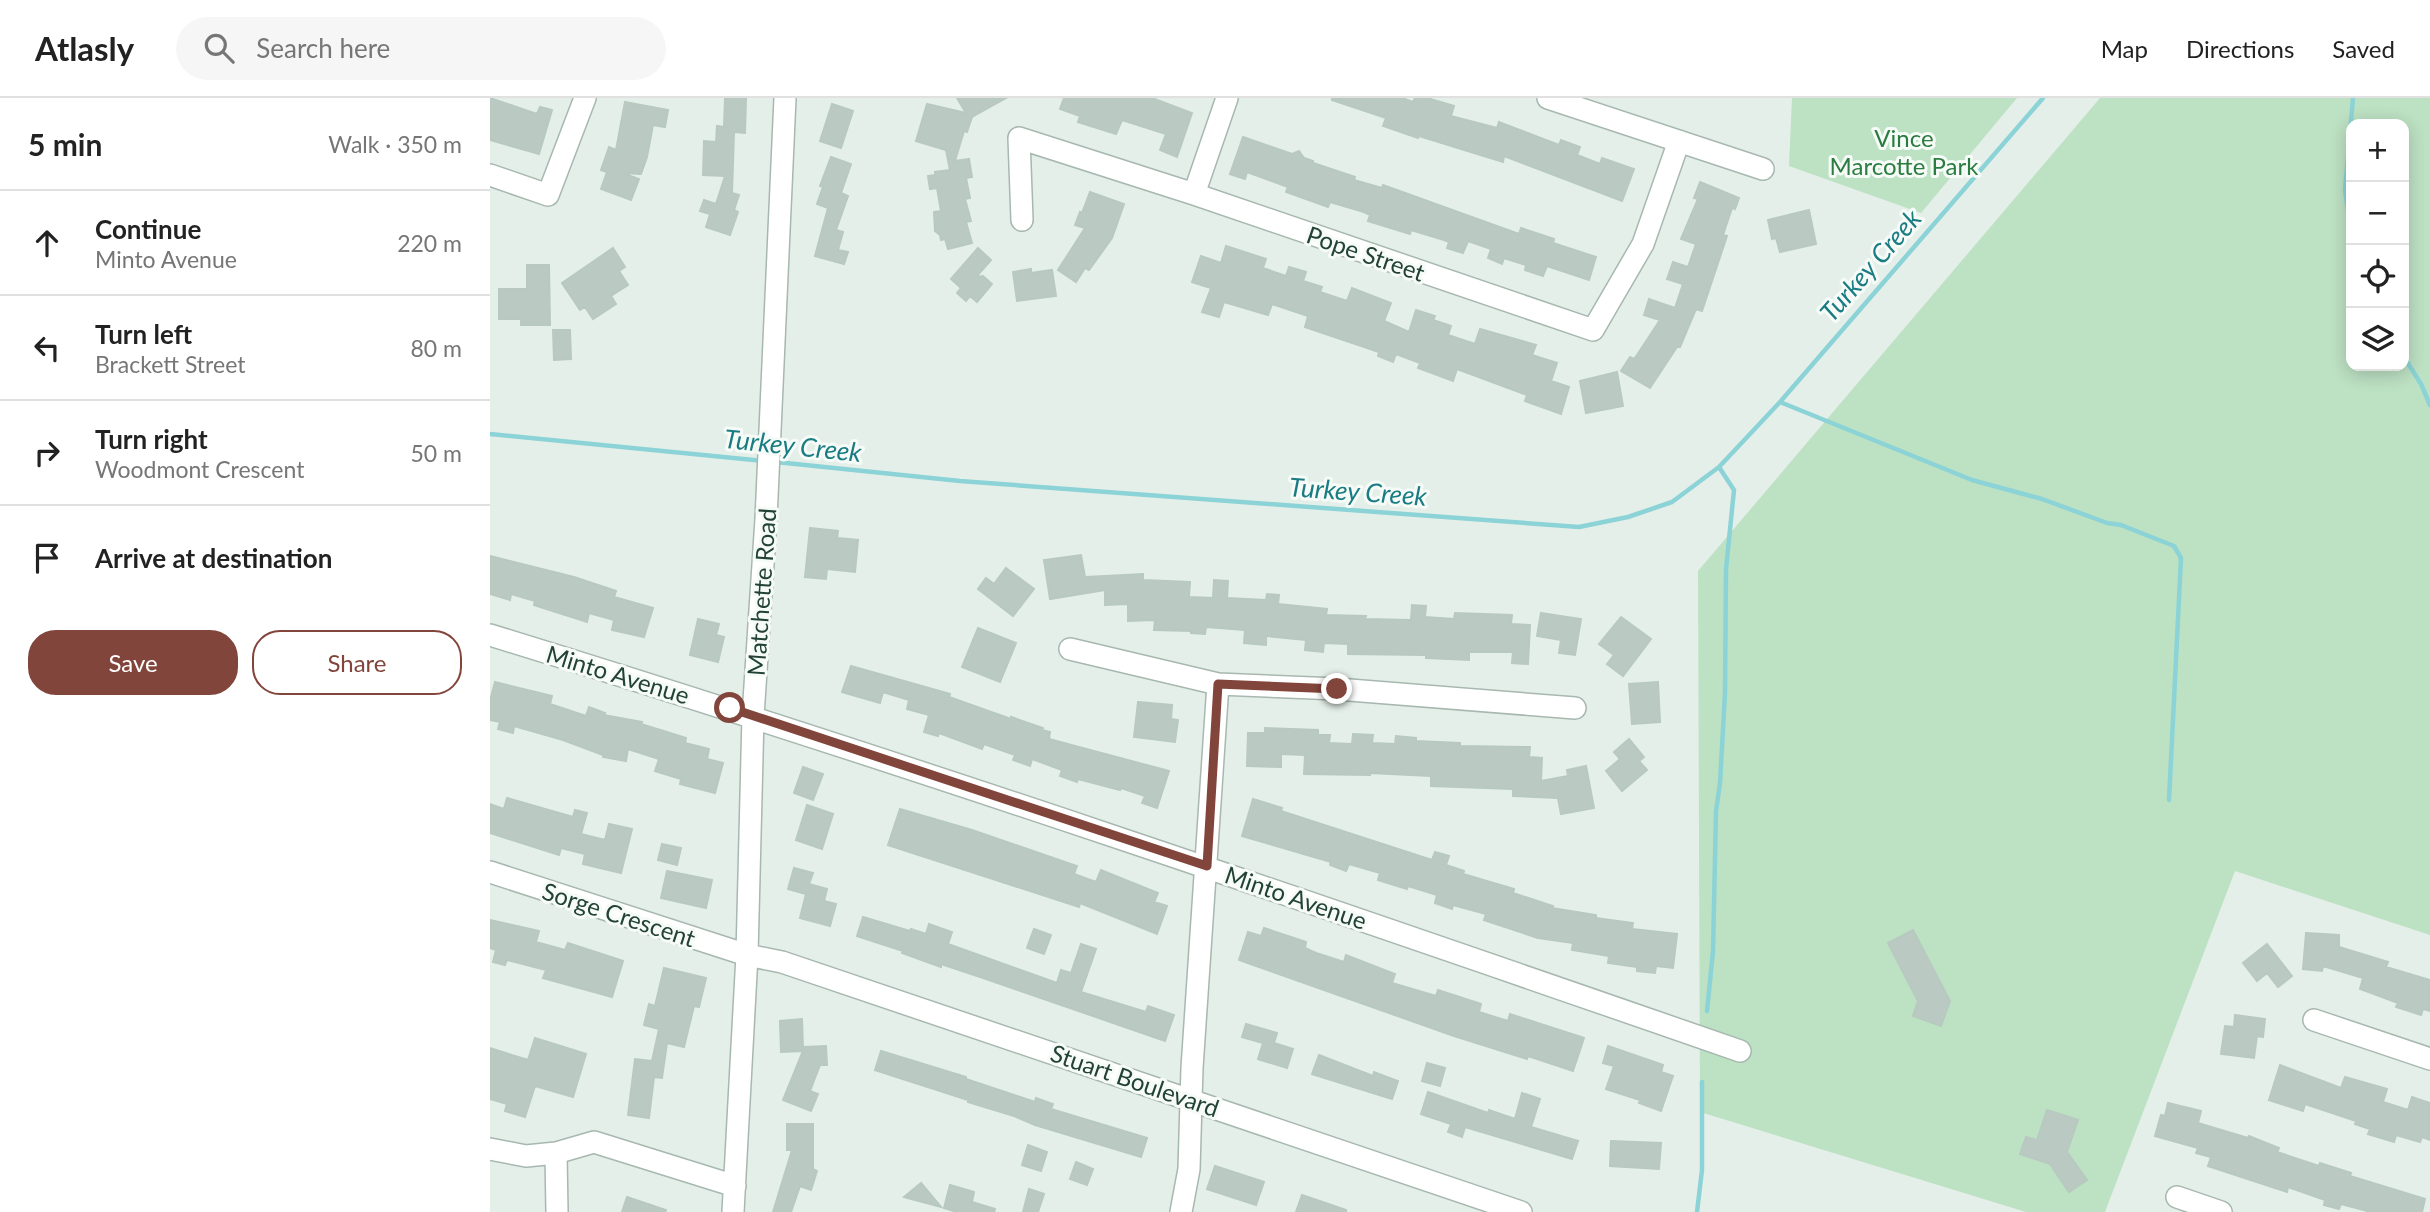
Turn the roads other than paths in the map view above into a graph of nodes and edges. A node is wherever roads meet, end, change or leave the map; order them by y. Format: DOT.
graph roads {
  1 [pos="585,98"];
  2 [pos="785,98"];
  3 [pos="1227,98"];
  4 [pos="1548,98"];
  5 [pos="1679,141"];
  6 [pos="1763,169"];
  7 [pos="490,175"];
  8 [pos="1194,194"];
  9 [pos="1022,220"];
  10 [pos="490,635"];
  11 [pos="1070,649"];
  12 [pos="1218,684"];
  13 [pos="1575,708"];
  14 [pos="753,716"];
  15 [pos="1207,866"];
  16 [pos="490,873"];
  17 [pos="747,955"];
  18 [pos="2314,1020"];
  19 [pos="1740,1051"];
  20 [pos="2430,1059"];
  21 [pos="1191,1099"];
  22 [pos="490,1149"];
  23 [pos="556,1153"];
  24 [pos="735,1186"];
  25 [pos="2177,1197"];
  26 [pos="557,1212"];
  27 [pos="733,1212"];
  28 [pos="1181,1212"];
  29 [pos="1521,1212"];
  30 [pos="2221,1212"];
  1 -- 7 [label="street"];
  2 -- 14 [label="street, Matchette Road"];
  3 -- 8 [label="street"];
  4 -- 5 [label="street"];
  5 -- 6 [label="street"];
  5 -- 8 [label="street, Pope Street"];
  8 -- 9 [label="street, Pope Street"];
  10 -- 14 [label="street, Minto Avenue"];
  11 -- 12 [label="street"];
  12 -- 13 [label="street"];
  12 -- 15 [label="street"];
  14 -- 15 [label="street, Minto Avenue"];
  14 -- 17 [label="street, Matchette Road"];
  15 -- 19 [label="street, Minto Avenue"];
  15 -- 21 [label="street"];
  16 -- 17 [label="street, Sorge Crescent"];
  17 -- 21 [label="street, Stuart Boulevard"];
  17 -- 24 [label="street, Matchette Road"];
  18 -- 20 [label="street"];
  21 -- 28 [label="street"];
  21 -- 29 [label="street, Stuart Boulevard"];
  22 -- 23 [label="street"];
  23 -- 24 [label="street"];
  23 -- 26 [label="street"];
  24 -- 27 [label="street, Matchette Road"];
  25 -- 30 [label="street"];
}
